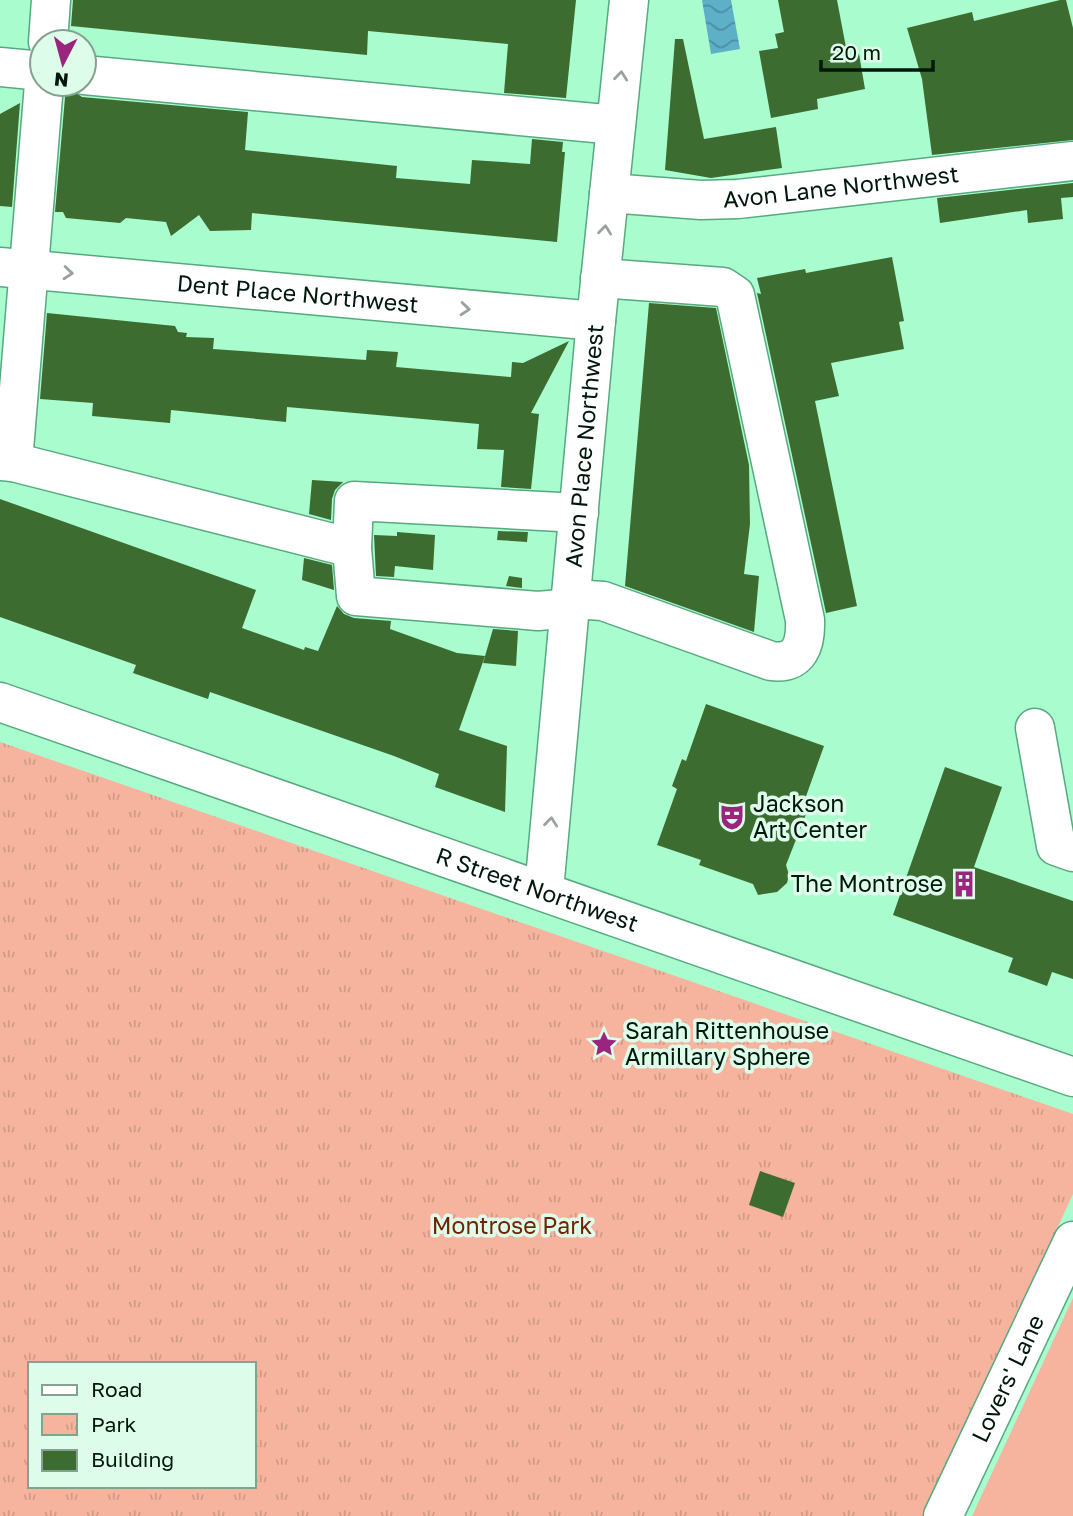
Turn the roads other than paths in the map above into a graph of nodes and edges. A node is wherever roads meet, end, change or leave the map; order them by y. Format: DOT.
graph roads {
  1 [pos="51,0"];
  2 [pos="629,0"];
  3 [pos="48,28"];
  4 [pos="0,67"];
  5 [pos="28,70"];
  6 [pos="98,76"];
  7 [pos="42,98"];
  8 [pos="616,125"];
  9 [pos="1073,161"];
  10 [pos="609,193"];
  11 [pos="15,268"];
  12 [pos="600,278"];
  13 [pos="596,321"];
  14 [pos="6,462"];
  15 [pos="579,513"];
  16 [pos="352,548"];
  17 [pos="572,603"];
  18 [pos="0,702"];
  19 [pos="1035,728"];
  20 [pos="1073,852"];
  21 [pos="544,890"];
  22 [pos="1073,1077"];
  23 [pos="1073,1241"];
  24 [pos="943,1516"];
  1 -- 3 [label="street"];
  8 -- 2 [label="street, Avon Place Northwest, one-way"];
  4 -- 5 [label="street"];
  6 -- 8 [label="street"];
  7 -- 11 [label="street"];
  8 -- 10 [label="street, Avon Place Northwest"];
  9 -- 10 [label="street, Avon Lane Northwest"];
  12 -- 10 [label="street, Avon Place Northwest, one-way"];
  11 -- 13 [label="street, Dent Place Northwest, one-way"];
  11 -- 14 [label="street"];
  12 -- 13 [label="street, Avon Place Northwest"];
  12 -- 17 [label="street"];
  13 -- 15 [label="street, Avon Place Northwest"];
  14 -- 16 [label="street"];
  15 -- 16 [label="street"];
  15 -- 17 [label="street, Avon Place Northwest"];
  16 -- 17 [label="street"];
  21 -- 17 [label="street, Avon Place Northwest, one-way"];
  18 -- 21 [label="street, R Street Northwest"];
  19 -- 20 [label="street"];
  21 -- 22 [label="street, R Street Northwest"];
  23 -- 24 [label="street, Lovers' Lane"];
}
